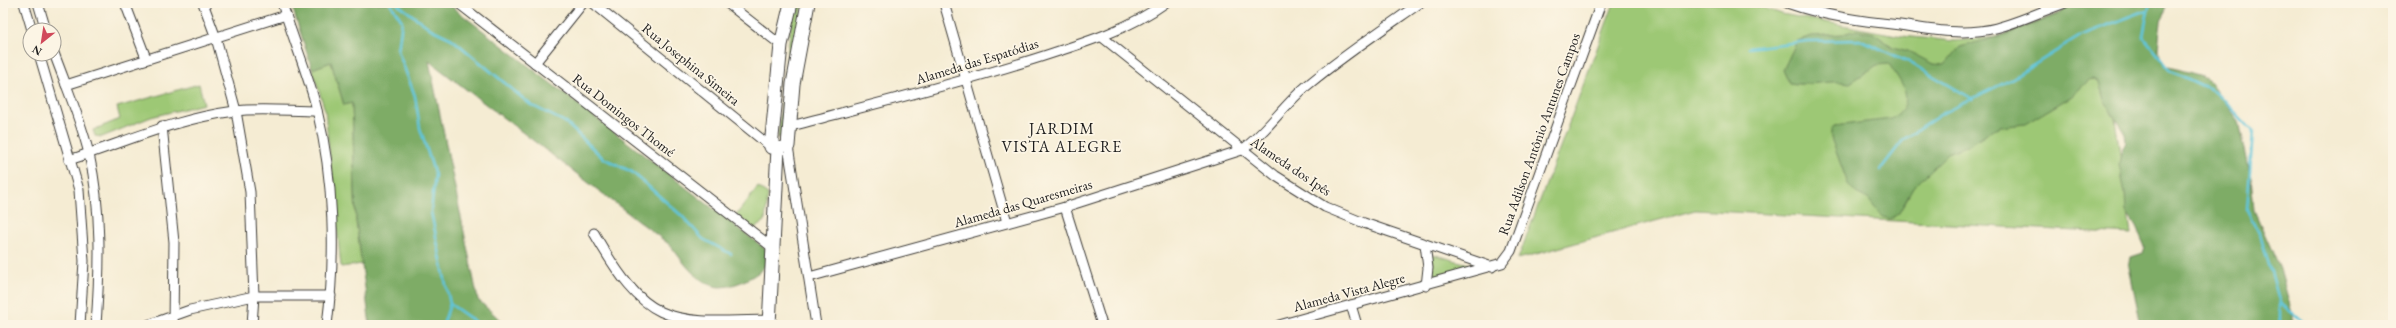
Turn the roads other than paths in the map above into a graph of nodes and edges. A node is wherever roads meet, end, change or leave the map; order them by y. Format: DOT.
graph roads {
  1 [pos="24,3"];
  2 [pos="38,3"];
  3 [pos="125,3"];
  4 [pos="203,3"];
  5 [pos="282,3"];
  6 [pos="458,3"];
  7 [pos="583,3"];
  8 [pos="593,3"];
  9 [pos="727,3"];
  10 [pos="791,3"];
  11 [pos="808,3"];
  12 [pos="944,3"];
  13 [pos="1165,3"];
  14 [pos="1420,3"];
  15 [pos="1601,3"];
  16 [pos="1787,3"];
  17 [pos="2065,3"];
  18 [pos="286,15"];
  19 [pos="30,22"];
  20 [pos="44,22"];
  21 [pos="1102,37"];
  22 [pos="216,38"];
  23 [pos="781,45"];
  24 [pos="146,58"];
  25 [pos="40,62"];
  26 [pos="57,62"];
  27 [pos="535,63"];
  28 [pos="966,80"];
  29 [pos="66,85"];
  30 [pos="236,111"];
  31 [pos="317,111"];
  32 [pos="162,126"];
  33 [pos="791,126"];
  34 [pos="779,147"];
  35 [pos="1242,150"];
  36 [pos="89,154"];
  37 [pos="69,160"];
  38 [pos="1065,207"];
  39 [pos="1007,222"];
  40 [pos="594,233"];
  41 [pos="1425,244"];
  42 [pos="773,248"];
  43 [pos="1492,267"];
  44 [pos="809,277"];
  45 [pos="1426,286"];
  46 [pos="254,296"];
  47 [pos="331,296"];
  48 [pos="1351,305"];
  49 [pos="173,321"];
  50 [pos="769,322"];
  51 [pos="80,325"];
  52 [pos="96,325"];
  53 [pos="148,325"];
  54 [pos="252,325"];
  55 [pos="327,325"];
  56 [pos="816,325"];
  57 [pos="1102,325"];
  58 [pos="1278,325"];
  59 [pos="1357,325"];
  1 -- 19 [label="street"];
  2 -- 20 [label="street"];
  3 -- 24 [label="street"];
  4 -- 22 [label="street"];
  5 -- 18 [label="street"];
  6 -- 27 [label="street, Rua Domingos Thomé"];
  7 -- 27 [label="street"];
  8 -- 34 [label="street, Rua Josephina Simeira"];
  9 -- 23 [label="street"];
  10 -- 23 [label="main road"];
  11 -- 33 [label="main road"];
  12 -- 28 [label="street"];
  13 -- 21 [label="street, Alameda das Espatódias"];
  14 -- 35 [label="street"];
  15 -- 43 [label="street, Rua Adilson Antônio Antunes Campos"];
  16 -- 17 [label="street"];
  18 -- 22 [label="street"];
  18 -- 31 [label="street"];
  21 -- 28 [label="street, Alameda das Espatódias"];
  21 -- 35 [label="street, Alameda dos Ipês"];
  22 -- 24 [label="street"];
  22 -- 30 [label="street"];
  23 -- 34 [label="main road"];
  24 -- 29 [label="street"];
  25 -- 37 [label="street"];
  26 -- 29 [label="street"];
  27 -- 42 [label="street, Rua Domingos Thomé"];
  28 -- 33 [label="street, Alameda das Espatódias"];
  28 -- 39 [label="street"];
  29 -- 36 [label="street"];
  30 -- 31 [label="street"];
  30 -- 32 [label="street"];
  30 -- 46 [label="street"];
  31 -- 47 [label="street"];
  32 -- 36 [label="street"];
  32 -- 49 [label="street"];
  33 -- 34 [label="main road"];
  34 -- 42 [label="main road"];
  34 -- 44 [label="street"];
  35 -- 38 [label="street, Alameda das Quaresmeiras"];
  35 -- 41 [label="street, Alameda dos Ipês"];
  36 -- 37 [label="street"];
  36 -- 52 [label="street"];
  37 -- 51 [label="street"];
  38 -- 39 [label="street, Alameda das Quaresmeiras"];
  38 -- 57 [label="street"];
  39 -- 44 [label="street, Alameda das Quaresmeiras"];
  40 -- 50 [label="street"];
  41 -- 43 [label="street, Alameda dos Ipês"];
  41 -- 45 [label="street, Alameda Vista Alegre"];
  42 -- 50 [label="main road"];
  43 -- 45 [label="street, Alameda Vista Alegre"];
  44 -- 56 [label="street"];
  45 -- 48 [label="street, Alameda Vista Alegre"];
  46 -- 47 [label="street"];
  46 -- 49 [label="street"];
  46 -- 54 [label="street"];
  47 -- 55 [label="street"];
  48 -- 58 [label="street, Alameda Vista Alegre"];
  48 -- 59 [label="street"];
  49 -- 53 [label="street"];
}
